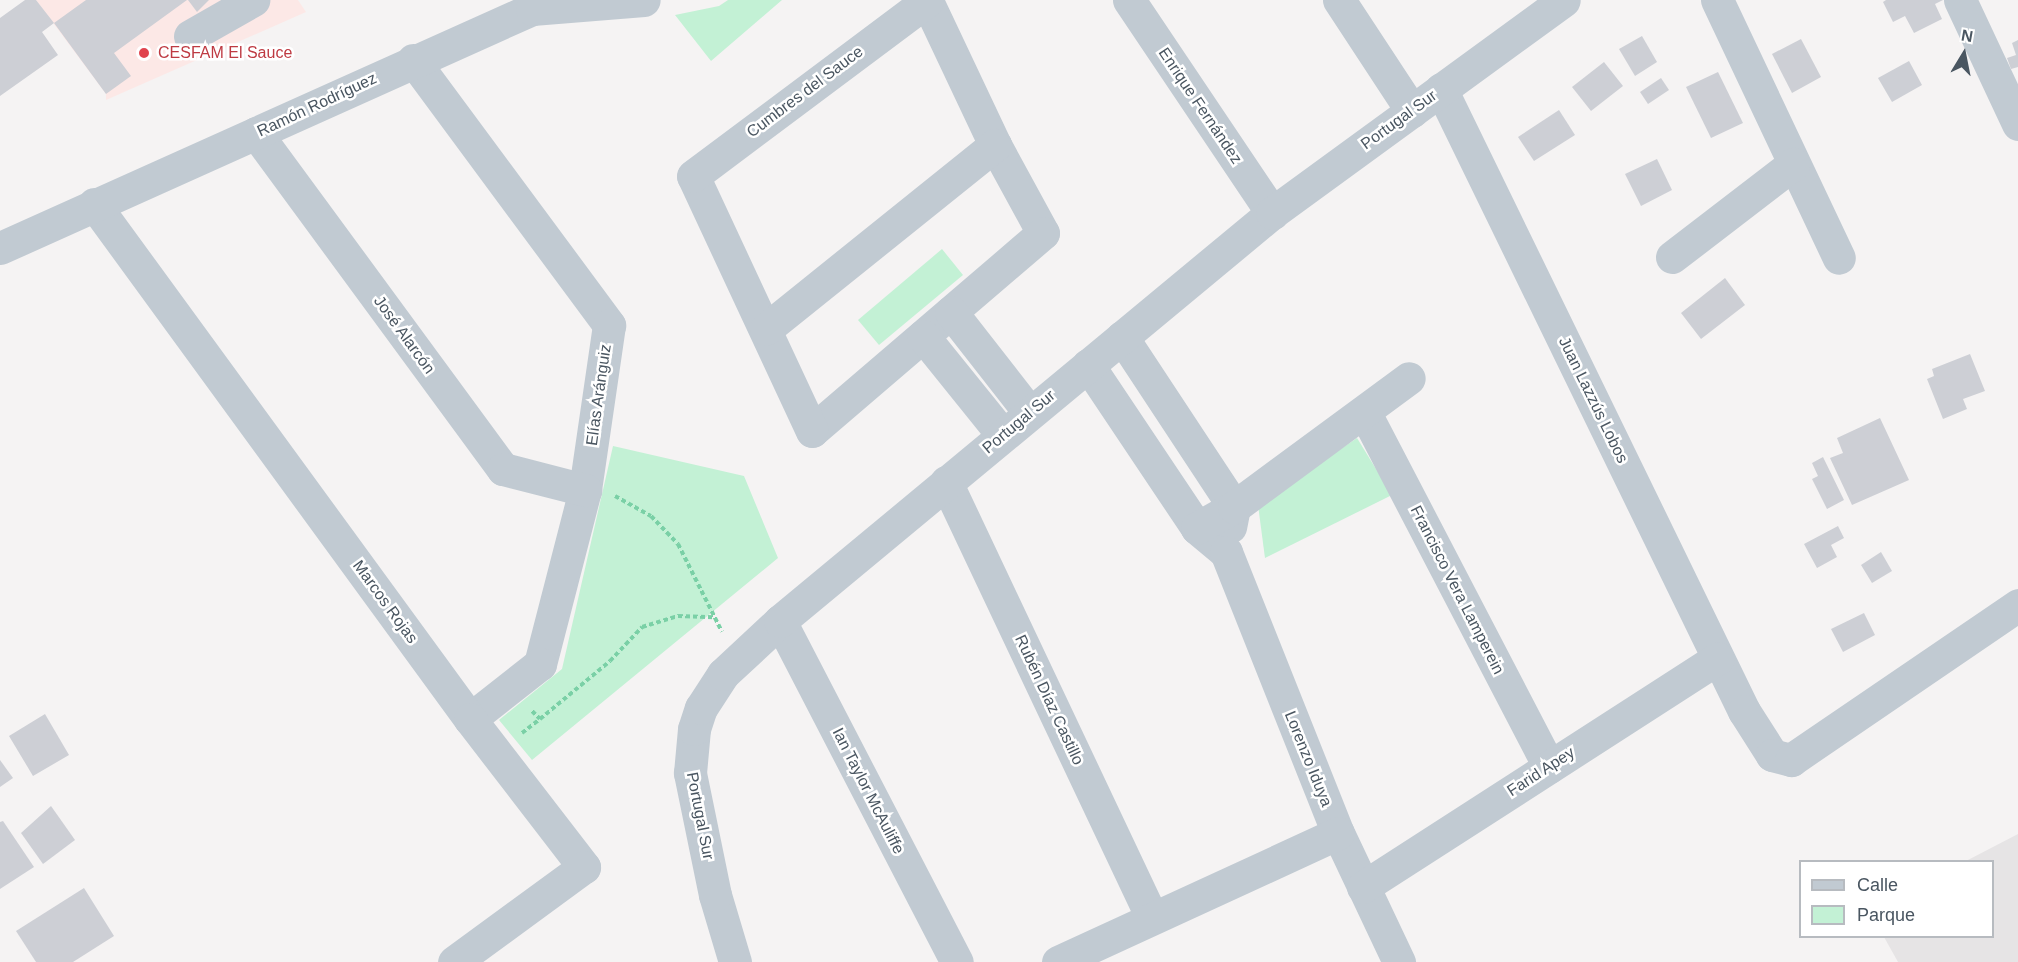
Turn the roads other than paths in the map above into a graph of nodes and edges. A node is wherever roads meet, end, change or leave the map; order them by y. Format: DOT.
graph roads {
  1 [pos="253,0"];
  2 [pos="644,0"];
  3 [pos="1129,0"];
  4 [pos="1339,0"];
  5 [pos="1717,0"];
  6 [pos="1960,0"];
  7 [pos="1552,4"];
  8 [pos="190,36"];
  9 [pos="413,60"];
  10 [pos="1441,89"];
  11 [pos="1412,111"];
  12 [pos="2018,124"];
  13 [pos="256,134"];
  14 [pos="995,145"];
  15 [pos="1794,164"];
  16 [pos="94,204"];
  17 [pos="1272,213"];
  18 [pos="0,248"];
  19 [pos="1672,257"];
  20 [pos="1839,258"];
  21 [pos="951,312"];
  22 [pos="766,329"];
  23 [pos="923,336"];
  24 [pos="1122,337"];
  25 [pos="1088,365"];
  26 [pos="1409,378"];
  27 [pos="1030,413"];
  28 [pos="1365,414"];
  29 [pos="1003,435"];
  30 [pos="946,482"];
  31 [pos="585,490"];
  32 [pos="1234,507"];
  33 [pos="1197,528"];
  34 [pos="1226,552"];
  35 [pos="2018,605"];
  36 [pos="780,621"];
  37 [pos="1718,658"];
  38 [pos="470,719"];
  39 [pos="1549,767"];
  40 [pos="1338,833"];
  41 [pos="1363,886"];
  42 [pos="1152,918"];
  43 [pos="454,962"];
  44 [pos="735,962"];
  45 [pos="957,962"];
  46 [pos="1058,962"];
  47 [pos="1399,962"];
  1 -- 8 [label="street"];
  2 -- 9 [label="street, Ramón Rodríguez"];
  3 -- 17 [label="street, Enrique Fernández"];
  4 -- 11 [label="street"];
  5 -- 15 [label="street"];
  6 -- 12 [label="street"];
  7 -- 10 [label="street, Portugal Sur"];
  9 -- 13 [label="street, Ramón Rodríguez"];
  9 -- 31 [label="street, Elías Aránguiz"];
  10 -- 11 [label="street, Portugal Sur"];
  10 -- 37 [label="street, Juan Lazzús Lobos"];
  11 -- 17 [label="street, Portugal Sur"];
  13 -- 16 [label="street, Ramón Rodríguez"];
  13 -- 31 [label="street, José Alarcón"];
  14 -- 21 [label="street, Cumbres del Sauce"];
  14 -- 22 [label="street"];
  14 -- 22 [label="street, Cumbres del Sauce"];
  15 -- 19 [label="street"];
  15 -- 20 [label="street"];
  16 -- 18 [label="street, Ramón Rodríguez"];
  16 -- 38 [label="street, Marcos Rojas"];
  17 -- 24 [label="street, Portugal Sur"];
  21 -- 23 [label="street, Cumbres del Sauce"];
  21 -- 27 [label="street"];
  22 -- 23 [label="street, Cumbres del Sauce"];
  23 -- 29 [label="street"];
  24 -- 25 [label="street, Portugal Sur"];
  24 -- 32 [label="street"];
  25 -- 27 [label="street, Portugal Sur"];
  25 -- 33 [label="street, Lorenzo Iduya"];
  26 -- 28 [label="street"];
  27 -- 29 [label="street, Portugal Sur"];
  28 -- 32 [label="street"];
  28 -- 39 [label="street, Francisco Vera Lamperein"];
  29 -- 30 [label="street, Portugal Sur"];
  30 -- 36 [label="street, Portugal Sur"];
  30 -- 42 [label="street, Rubén Díaz Castillo"];
  31 -- 38 [label="street, Elías Aránguiz"];
  32 -- 33 [label="street"];
  32 -- 34 [label="street"];
  33 -- 34 [label="street, Lorenzo Iduya"];
  34 -- 40 [label="street, Lorenzo Iduya"];
  35 -- 37 [label="street, Juan Lazzús Lobos"];
  36 -- 44 [label="street, Portugal Sur"];
  36 -- 45 [label="street, Ian Taylor McAuliffe"];
  37 -- 39 [label="street, Farid Apey"];
  38 -- 43 [label="street, Marcos Rojas"];
  39 -- 41 [label="street, Farid Apey"];
  40 -- 41 [label="street, Lorenzo Iduya"];
  40 -- 42 [label="street"];
  41 -- 47 [label="street, Lorenzo Iduya"];
  42 -- 46 [label="street"];
}
